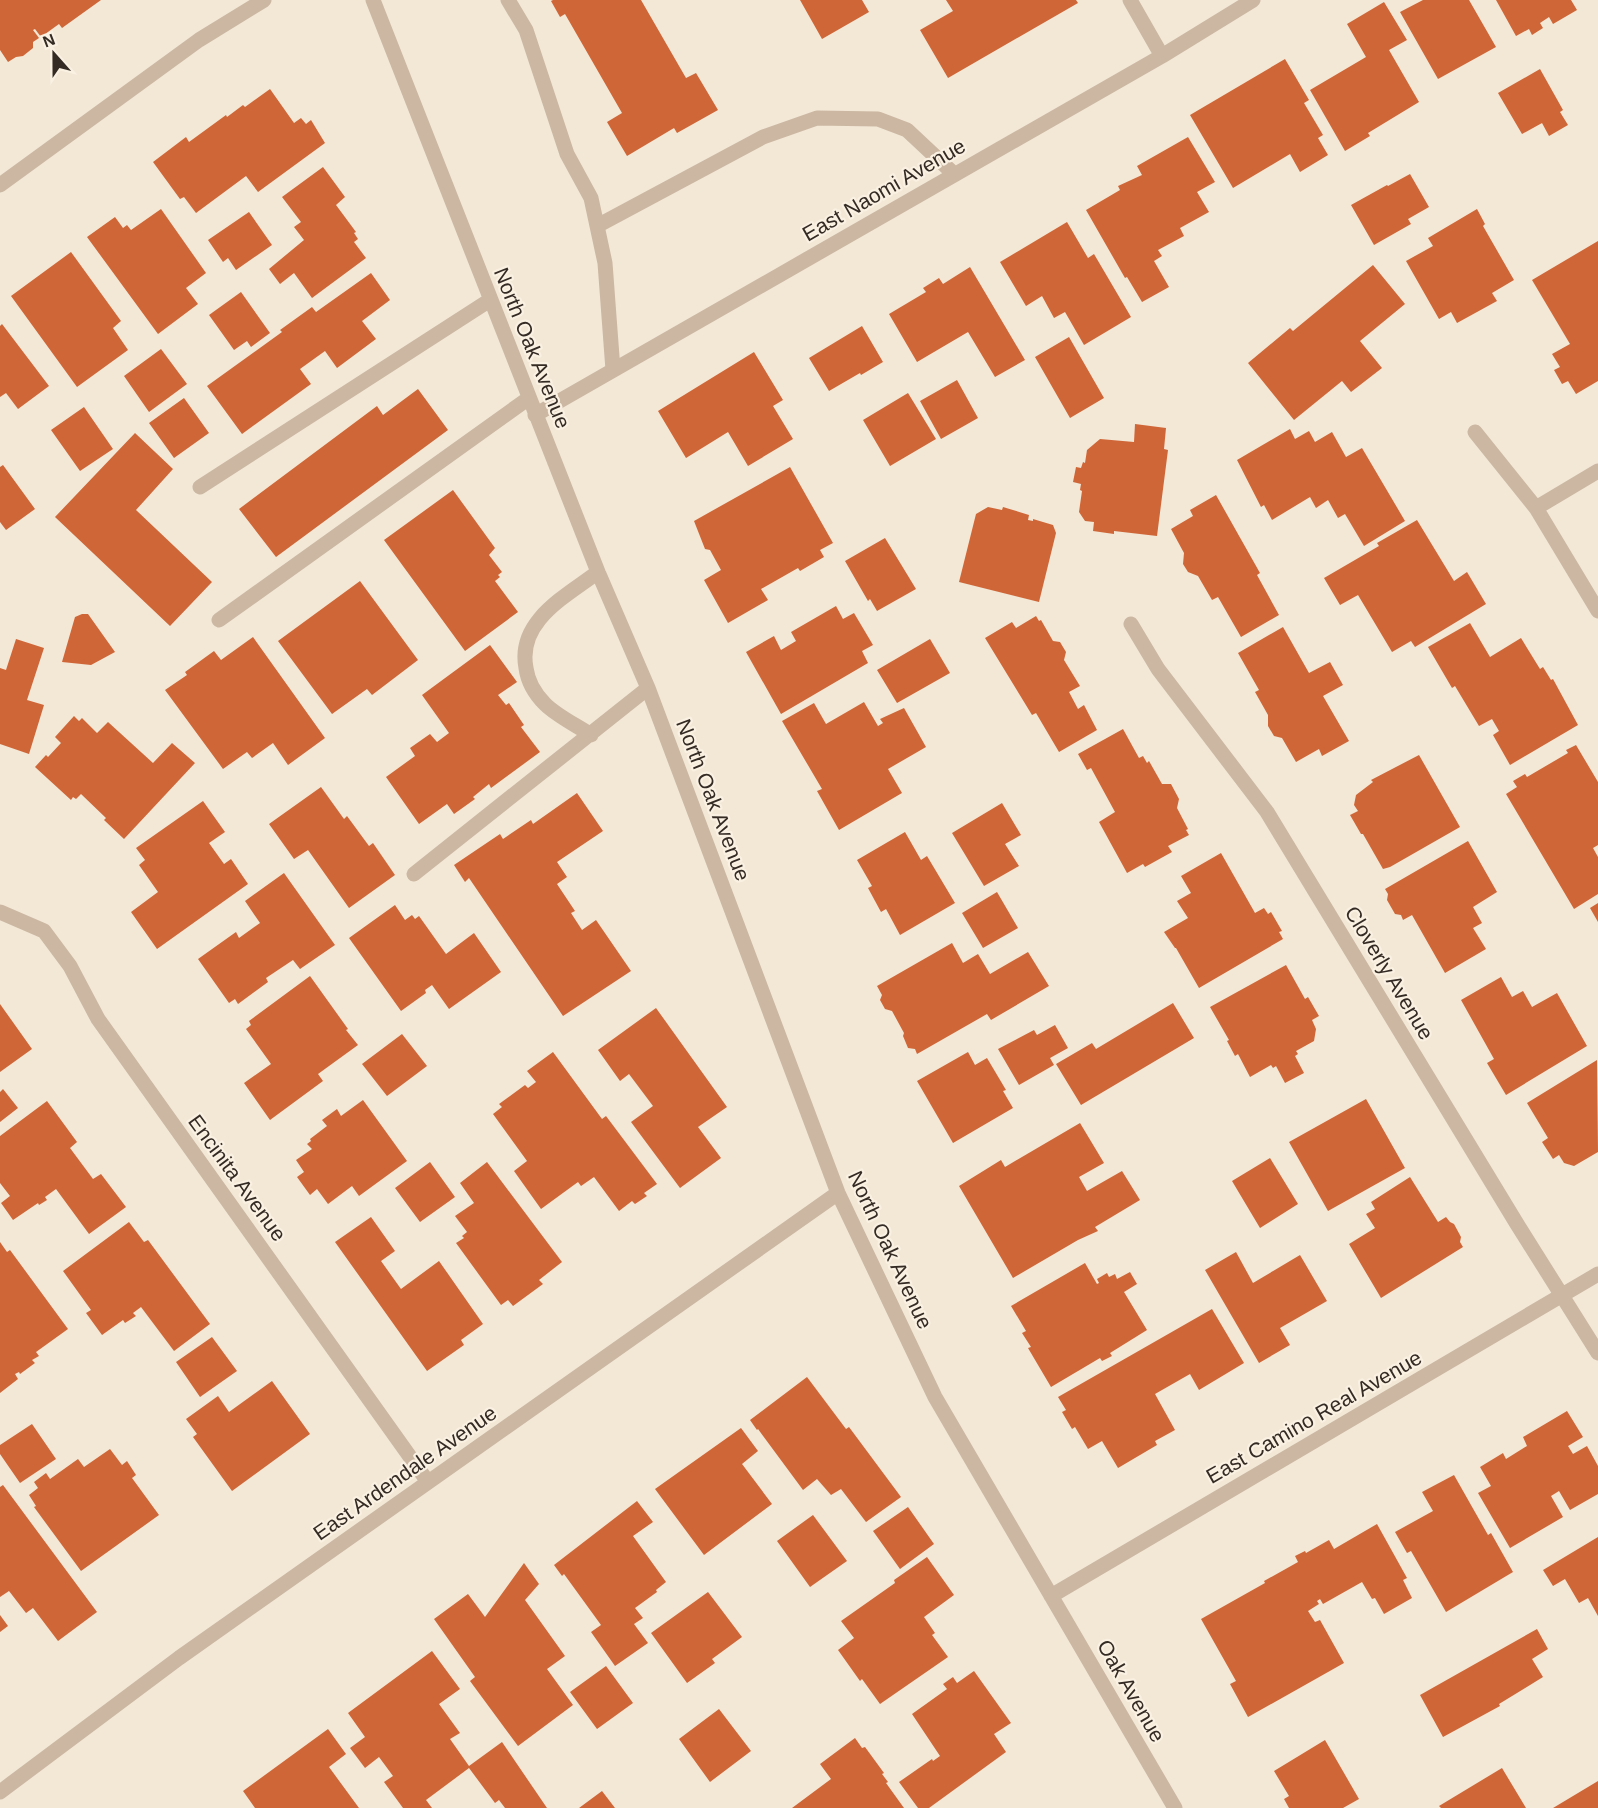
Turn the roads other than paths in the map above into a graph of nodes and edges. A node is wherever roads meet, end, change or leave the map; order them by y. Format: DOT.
graph roads {
  1 [pos="264,0"];
  2 [pos="373,0"];
  3 [pos="508,0"];
  4 [pos="1130,0"];
  5 [pos="1253,0"];
  6 [pos="1162,56"];
  7 [pos="954,174"];
  8 [pos="0,185"];
  9 [pos="597,226"];
  10 [pos="490,300"];
  11 [pos="613,370"];
  12 [pos="529,398"];
  13 [pos="535,415"];
  14 [pos="1475,432"];
  15 [pos="1598,471"];
  16 [pos="200,487"];
  17 [pos="1536,508"];
  18 [pos="598,572"];
  19 [pos="1598,611"];
  20 [pos="219,620"];
  21 [pos="1131,624"];
  22 [pos="648,688"];
  23 [pos="591,735"];
  24 [pos="414,874"];
  25 [pos="2,913"];
  26 [pos="838,1193"];
  27 [pos="1598,1274"];
  28 [pos="1563,1295"];
  29 [pos="1598,1353"];
  30 [pos="428,1482"];
  31 [pos="1051,1596"];
  32 [pos="2,1785"];
  33 [pos="1172,1807"];
  1 -- 8 [label="street"];
  2 -- 10 [label="street, North Oak Avenue"];
  3 -- 9 [label="street"];
  4 -- 6 [label="street"];
  5 -- 6 [label="street, East Naomi Avenue"];
  6 -- 7 [label="street, East Naomi Avenue"];
  7 -- 9 [label="street"];
  7 -- 11 [label="street, East Naomi Avenue"];
  9 -- 11 [label="street"];
  10 -- 12 [label="street, North Oak Avenue"];
  10 -- 16 [label="street"];
  11 -- 13 [label="street, East Naomi Avenue"];
  12 -- 13 [label="street, North Oak Avenue"];
  12 -- 20 [label="street"];
  13 -- 18 [label="street, North Oak Avenue"];
  14 -- 17 [label="street"];
  15 -- 17 [label="street"];
  17 -- 19 [label="street"];
  18 -- 22 [label="street, North Oak Avenue"];
  18 -- 23 [label="street"];
  21 -- 28 [label="street, Cloverly Avenue"];
  22 -- 23 [label="street"];
  22 -- 26 [label="street, North Oak Avenue"];
  23 -- 24 [label="street"];
  25 -- 30 [label="street, Encinita Avenue"];
  26 -- 30 [label="street, East Ardendale Avenue"];
  26 -- 31 [label="street, North Oak Avenue"];
  27 -- 28 [label="street, East Camino Real Avenue"];
  28 -- 29 [label="street, Cloverly Avenue"];
  28 -- 31 [label="street, East Camino Real Avenue"];
  30 -- 32 [label="street, East Ardendale Avenue"];
  31 -- 33 [label="street, Oak Avenue"];
}
